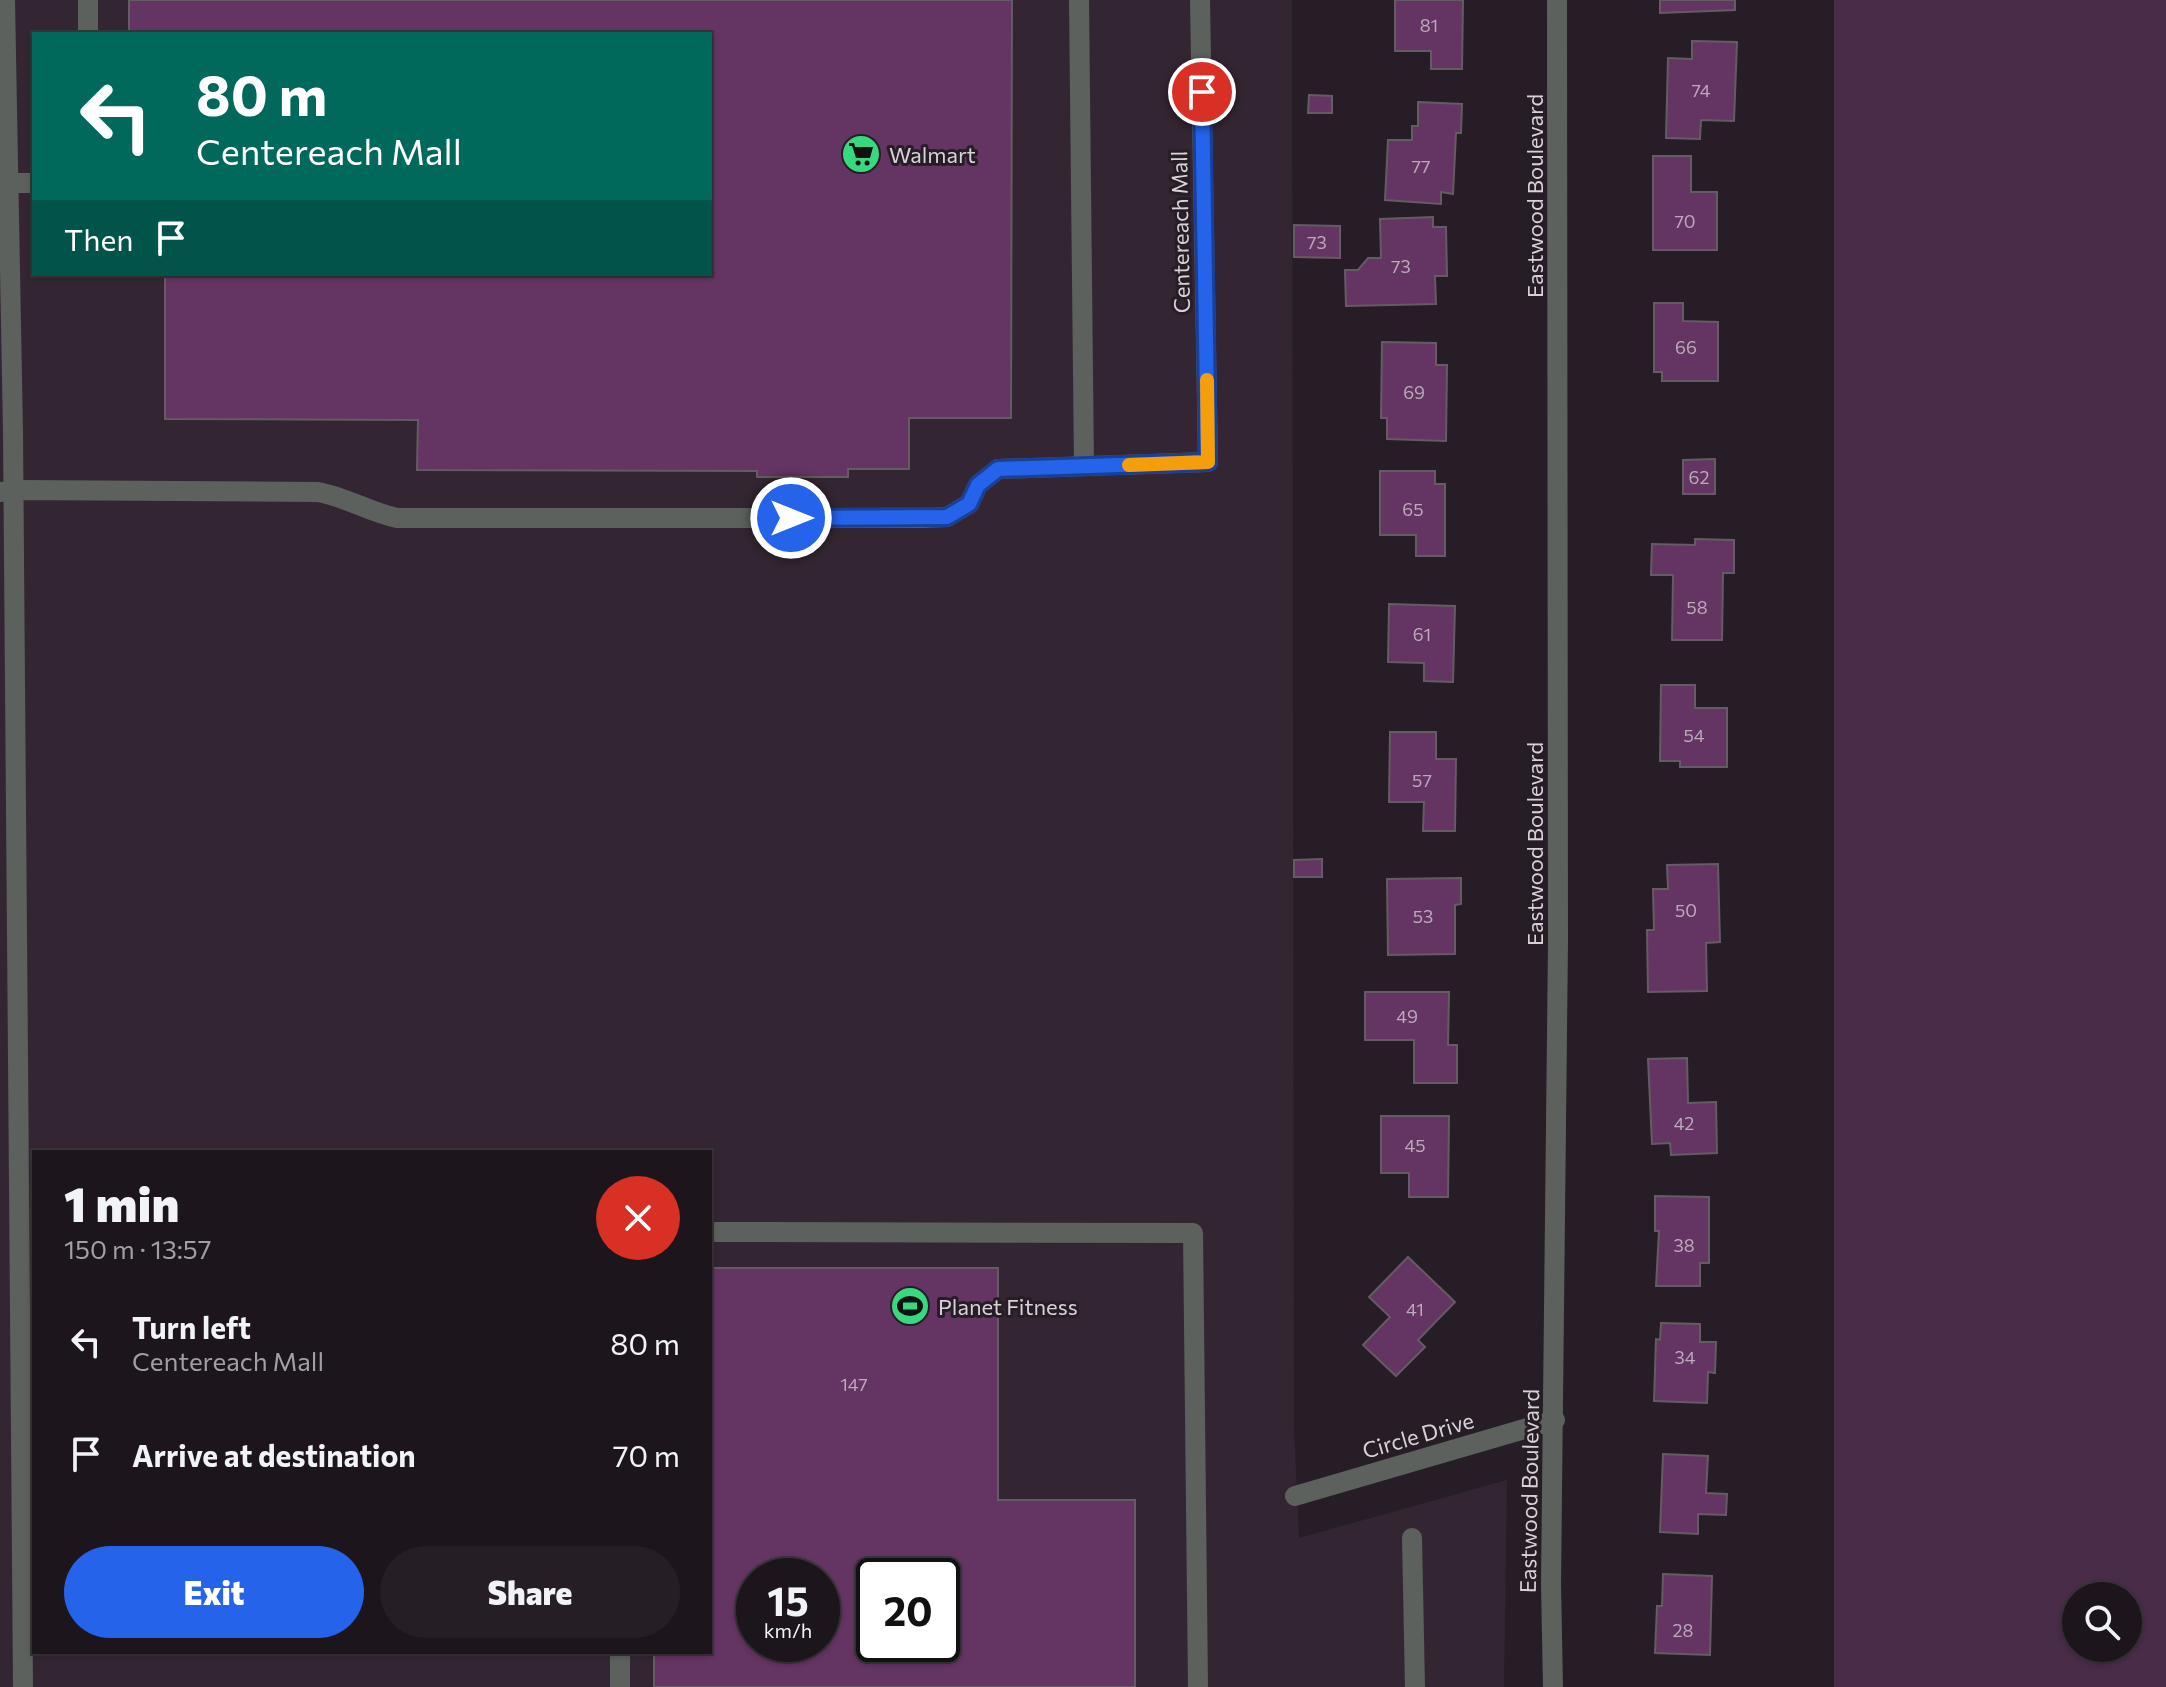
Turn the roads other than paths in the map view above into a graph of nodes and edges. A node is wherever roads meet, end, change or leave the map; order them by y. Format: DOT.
graph roads {
  1 [pos="5,0"];
  2 [pos="88,0"];
  3 [pos="1079,0"];
  4 [pos="1200,0"];
  5 [pos="1557,0"];
  6 [pos="88,32"];
  7 [pos="8,183"];
  8 [pos="32,183"];
  9 [pos="1084,466"];
  10 [pos="6,491"];
  11 [pos="26,1232"];
  12 [pos="712,1232"];
  13 [pos="1555,1420"];
  14 [pos="1295,1496"];
  15 [pos="1412,1538"];
  16 [pos="620,1654"];
  17 [pos="23,1687"];
  18 [pos="620,1687"];
  19 [pos="1198,1687"];
  20 [pos="1415,1687"];
  21 [pos="1553,1687"];
  1 -- 7 [label="street"];
  2 -- 6 [label="street"];
  3 -- 9 [label="street"];
  4 -- 9 [label="street, Centereach Mall"];
  5 -- 13 [label="street, Eastwood Boulevard"];
  7 -- 8 [label="street"];
  7 -- 10 [label="street"];
  9 -- 10 [label="street"];
  10 -- 11 [label="street"];
  11 -- 17 [label="street"];
  12 -- 19 [label="street"];
  13 -- 14 [label="street, Circle Drive"];
  13 -- 21 [label="street, Eastwood Boulevard"];
  15 -- 20 [label="street"];
  16 -- 18 [label="street"];
}
